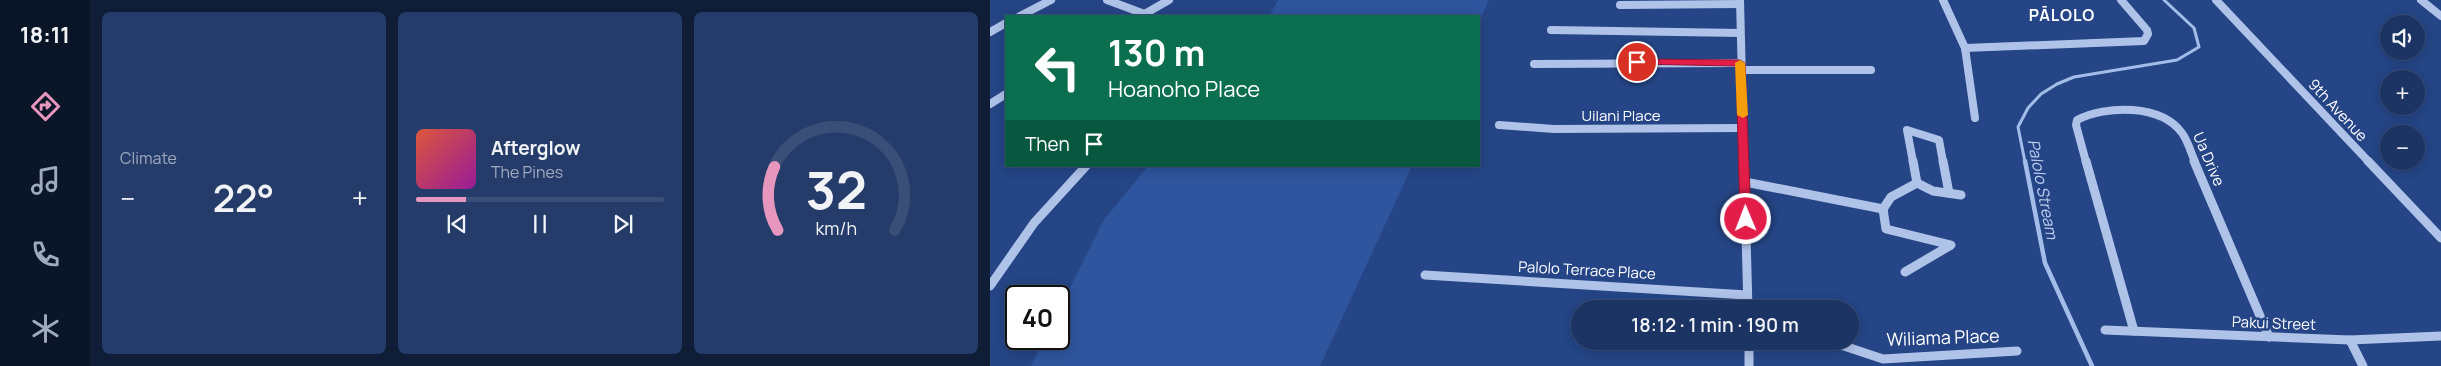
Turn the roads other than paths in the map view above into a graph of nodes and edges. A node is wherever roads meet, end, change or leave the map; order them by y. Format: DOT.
graph roads {
  1 [pos="1050,0"];
  2 [pos="1107,0"];
  3 [pos="1169,0"];
  4 [pos="1943,0"];
  5 [pos="2121,0"];
  6 [pos="2216,0"];
  7 [pos="2421,0"];
  8 [pos="1740,2"];
  9 [pos="1620,5"];
  10 [pos="1022,15"];
  11 [pos="1146,15"];
  12 [pos="2441,16"];
  13 [pos="1005,24"];
  14 [pos="1551,30"];
  15 [pos="990,32"];
  16 [pos="1740,32"];
  17 [pos="1965,48"];
  18 [pos="1534,64"];
  19 [pos="1741,67"];
  20 [pos="1871,70"];
  21 [pos="1005,95"];
  22 [pos="990,104"];
  23 [pos="1975,118"];
  24 [pos="1499,125"];
  25 [pos="1743,128"];
  26 [pos="1085,167"];
  27 [pos="1745,182"];
  28 [pos="1917,183"];
  29 [pos="1949,193"];
  30 [pos="1961,195"];
  31 [pos="1884,209"];
  32 [pos="2441,238"];
  33 [pos="1905,272"];
  34 [pos="1425,275"];
  35 [pos="990,286"];
  36 [pos="1748,295"];
  37 [pos="1748,300"];
  38 [pos="2105,330"];
  39 [pos="2134,332"];
  40 [pos="2441,336"];
  41 [pos="2269,337"];
  42 [pos="2350,340"];
  43 [pos="1749,350"];
  44 [pos="1856,350"];
  45 [pos="2017,351"];
  46 [pos="1750,366"];
  47 [pos="2363,366"];
  1 -- 10 [label="street"];
  2 -- 11 [label="street"];
  3 -- 11 [label="street"];
  4 -- 17 [label="street"];
  5 -- 17 [label="street"];
  6 -- 32 [label="street, 9th Avenue"];
  7 -- 12 [label="street"];
  8 -- 9 [label="street"];
  8 -- 16 [label="street"];
  13 -- 15 [label="street"];
  14 -- 16 [label="street"];
  16 -- 19 [label="street"];
  17 -- 23 [label="street"];
  18 -- 19 [label="street"];
  19 -- 20 [label="street"];
  19 -- 25 [label="street"];
  21 -- 22 [label="street"];
  24 -- 25 [label="street, Uilani Place"];
  25 -- 27 [label="street"];
  26 -- 35 [label="street"];
  27 -- 31 [label="street"];
  27 -- 36 [label="street"];
  28 -- 29 [label="street"];
  28 -- 29 [label="street"];
  28 -- 31 [label="street"];
  29 -- 30 [label="street"];
  31 -- 33 [label="street"];
  34 -- 36 [label="street, Palolo Terrace Place"];
  36 -- 37 [label="street"];
  38 -- 39 [label="street, Pakui Street"];
  39 -- 41 [label="street, Pakui Street"];
  39 -- 41 [label="street, Ua Drive"];
  40 -- 42 [label="street, Pakui Street"];
  41 -- 42 [label="street, Pakui Street"];
  42 -- 47 [label="street"];
  43 -- 46 [label="street"];
  44 -- 45 [label="street, Wiliama Place"];
}
